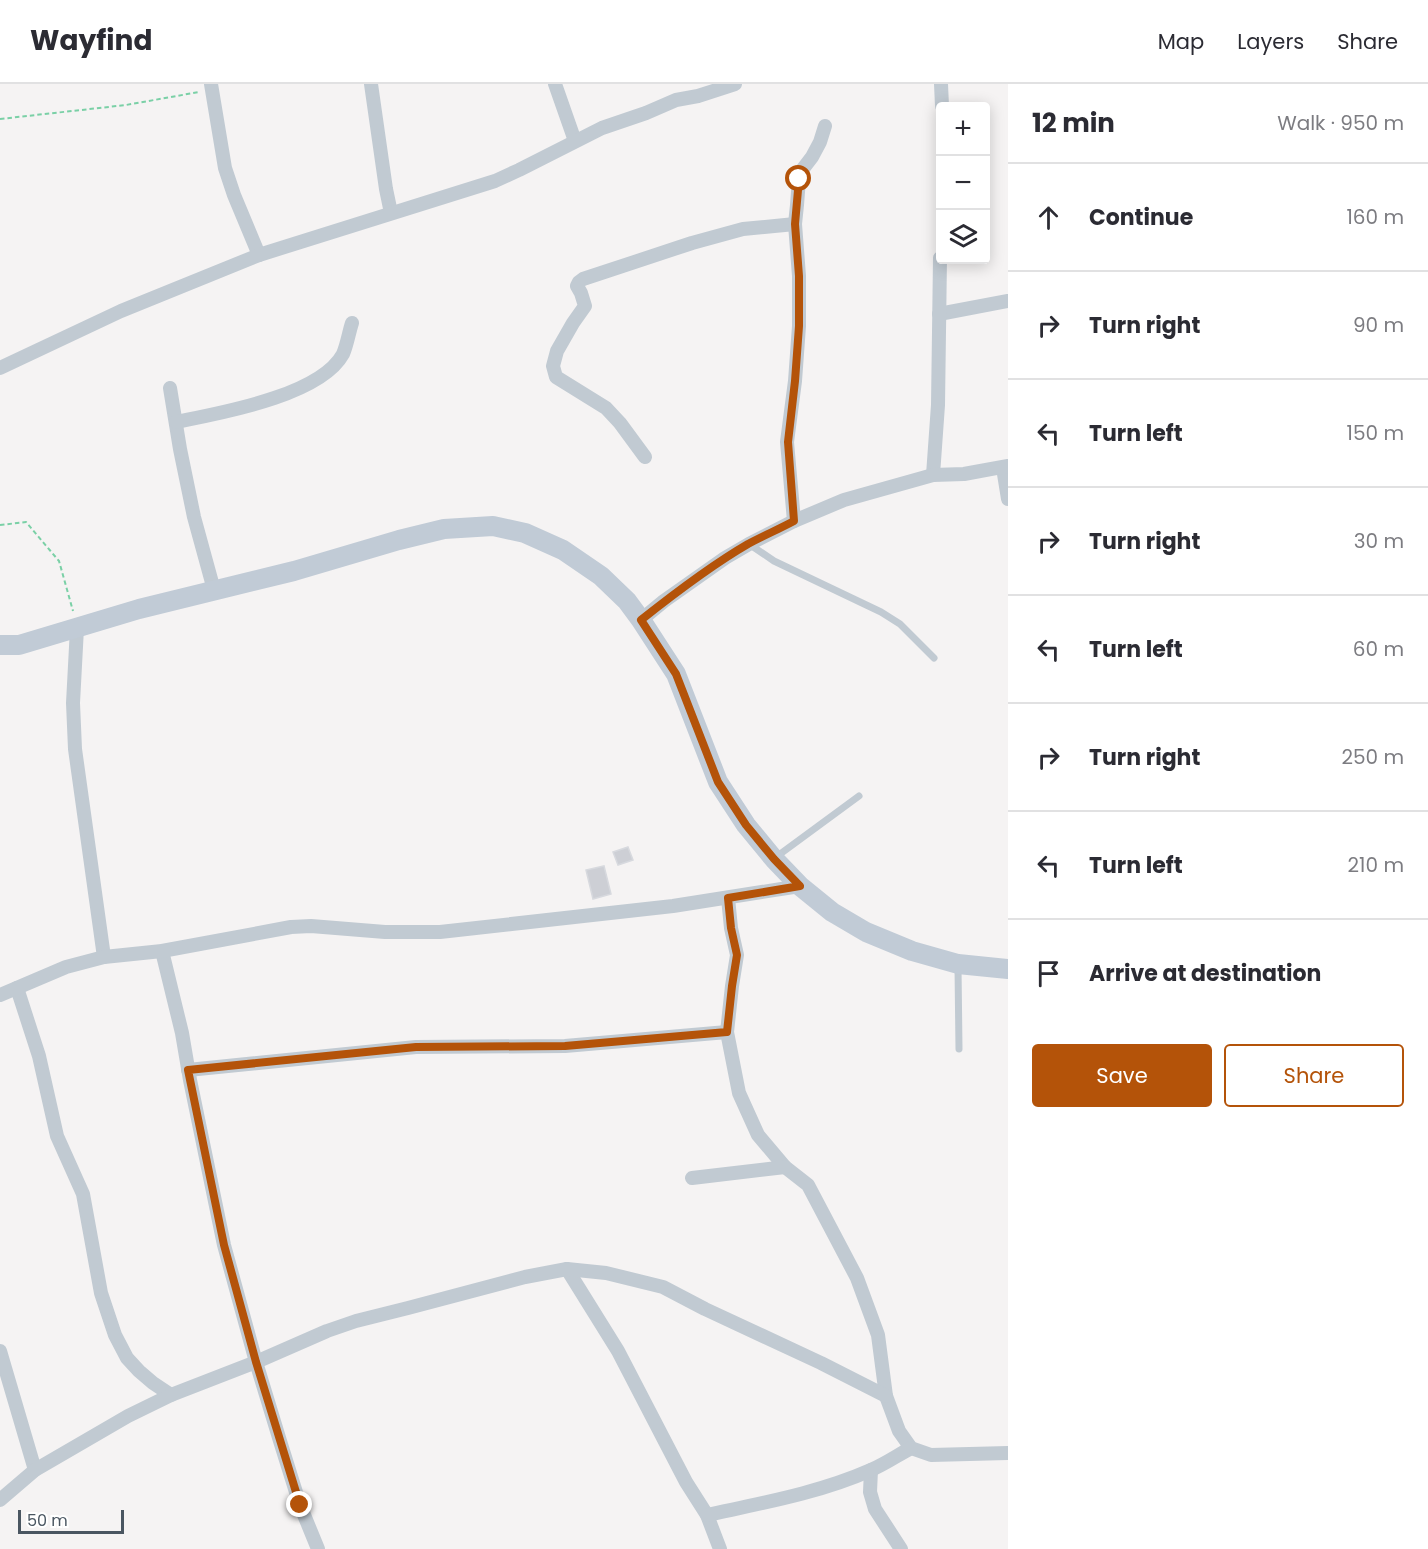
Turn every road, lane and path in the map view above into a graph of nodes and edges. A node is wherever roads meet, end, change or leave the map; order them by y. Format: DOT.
graph roads {
  1 [pos="371,84"];
  2 [pos="555,84"];
  3 [pos="735,84"];
  4 [pos="941,84"];
  5 [pos="211,87"];
  6 [pos="709,88"];
  7 [pos="942,102"];
  8 [pos="0,119"];
  9 [pos="825,126"];
  10 [pos="575,141"];
  11 [pos="391,213"];
  12 [pos="795,224"];
  13 [pos="259,255"];
  14 [pos="940,264"];
  15 [pos="1008,301"];
  16 [pos="939,314"];
  17 [pos="352,323"];
  18 [pos="0,368"];
  19 [pos="170,388"];
  20 [pos="176,422"];
  21 [pos="645,457"];
  22 [pos="1005,467"];
  23 [pos="933,476"];
  24 [pos="1008,499"];
  25 [pos="794,521"];
  26 [pos="0,525"];
  27 [pos="750,544"];
  28 [pos="214,590"];
  29 [pos="641,620"];
  30 [pos="77,628"];
  31 [pos="0,645"];
  32 [pos="934,658"];
  33 [pos="860,796"];
  34 [pos="774,859"];
  35 [pos="800,886"];
  36 [pos="728,898"];
  37 [pos="162,951"];
  38 [pos="104,957"];
  39 [pos="958,964"];
  40 [pos="1008,969"];
  41 [pos="17,988"];
  42 [pos="0,995"];
  43 [pos="727,1032"];
  44 [pos="959,1050"];
  45 [pos="188,1070"];
  46 [pos="786,1167"];
  47 [pos="692,1178"];
  48 [pos="567,1269"];
  49 [pos="0,1352"];
  50 [pos="256,1362"];
  51 [pos="3,1370"];
  52 [pos="171,1395"];
  53 [pos="886,1396"];
  54 [pos="911,1448"];
  55 [pos="1008,1453"];
  56 [pos="35,1470"];
  57 [pos="871,1470"];
  58 [pos="0,1500"];
  59 [pos="707,1515"];
  60 [pos="318,1549"];
  61 [pos="720,1549"];
  62 [pos="900,1549"];
  1 -- 11 [label="street"];
  2 -- 10 [label="street"];
  3 -- 6 [label="street"];
  4 -- 7 [label="street"];
  5 -- 8 [label="path"];
  5 -- 13 [label="street"];
  6 -- 10 [label="street"];
  9 -- 12 [label="street"];
  10 -- 11 [label="street"];
  11 -- 13 [label="street"];
  12 -- 21 [label="street"];
  12 -- 25 [label="street"];
  13 -- 18 [label="street"];
  14 -- 16 [label="street"];
  15 -- 16 [label="street"];
  16 -- 23 [label="street"];
  17 -- 20 [label="street"];
  19 -- 20 [label="street"];
  20 -- 28 [label="street"];
  22 -- 23 [label="street"];
  22 -- 24 [label="street"];
  23 -- 25 [label="street"];
  25 -- 27 [label="street"];
  26 -- 30 [label="path"];
  27 -- 29 [label="street"];
  27 -- 32 [label="lane"];
  28 -- 29 [label="main road"];
  28 -- 30 [label="main road"];
  29 -- 34 [label="main road"];
  30 -- 31 [label="main road"];
  30 -- 38 [label="street"];
  33 -- 34 [label="lane"];
  34 -- 35 [label="main road"];
  35 -- 36 [label="street"];
  35 -- 39 [label="main road"];
  36 -- 37 [label="street"];
  36 -- 43 [label="street"];
  37 -- 38 [label="street"];
  37 -- 45 [label="street"];
  38 -- 41 [label="street"];
  39 -- 40 [label="main road"];
  39 -- 44 [label="lane"];
  41 -- 42 [label="street"];
  41 -- 52 [label="street"];
  43 -- 45 [label="street"];
  43 -- 46 [label="street"];
  45 -- 50 [label="street"];
  46 -- 47 [label="street"];
  46 -- 53 [label="street"];
  48 -- 50 [label="street"];
  48 -- 53 [label="street"];
  48 -- 59 [label="street"];
  49 -- 51 [label="street"];
  50 -- 52 [label="street"];
  50 -- 60 [label="street"];
  51 -- 56 [label="street"];
  52 -- 56 [label="street"];
  53 -- 54 [label="street"];
  54 -- 55 [label="street"];
  54 -- 57 [label="street"];
  56 -- 58 [label="street"];
  57 -- 59 [label="street"];
  57 -- 62 [label="street"];
  59 -- 61 [label="street"];
}
